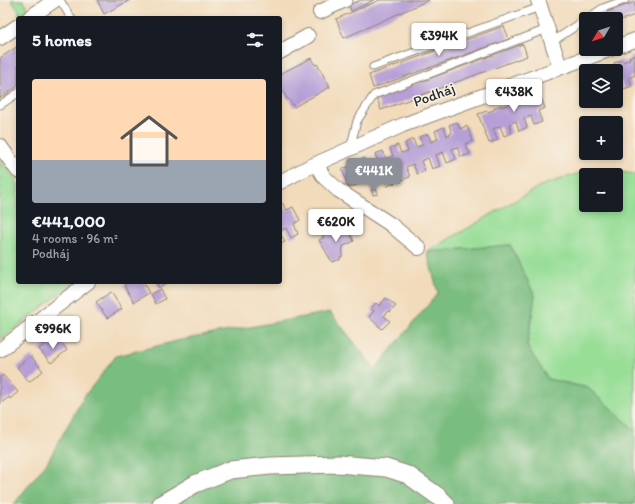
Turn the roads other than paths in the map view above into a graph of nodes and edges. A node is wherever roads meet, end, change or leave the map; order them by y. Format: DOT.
graph roads {
  1 [pos="55,0"];
  2 [pos="60,0"];
  3 [pos="345,0"];
  4 [pos="625,0"];
  5 [pos="539,3"];
  6 [pos="320,12"];
  7 [pos="34,16"];
  8 [pos="70,16"];
  9 [pos="16,27"];
  10 [pos="550,35"];
  11 [pos="308,36"];
  12 [pos="0,38"];
  13 [pos="635,40"];
  14 [pos="623,44"];
  15 [pos="282,51"];
  16 [pos="591,56"];
  17 [pos="373,67"];
  18 [pos="560,67"];
  19 [pos="16,94"];
  20 [pos="0,105"];
  21 [pos="0,146"];
  22 [pos="350,149"];
  23 [pos="316,164"];
  24 [pos="16,168"];
  25 [pos="282,181"];
  26 [pos="419,248"];
  27 [pos="85,284"];
  28 [pos="0,350"];
  29 [pos="161,504"];
  30 [pos="446,504"];
  1 -- 7 [label="street"];
  2 -- 8 [label="lane"];
  3 -- 6 [label="street"];
  4 -- 10 [label="lane"];
  5 -- 10 [label="street"];
  5 -- 17 [label="lane"];
  9 -- 12 [label="street"];
  10 -- 18 [label="street"];
  10 -- 22 [label="lane"];
  11 -- 15 [label="street"];
  13 -- 14 [label="street"];
  16 -- 18 [label="street, Podháj"];
  18 -- 22 [label="street, Podháj"];
  19 -- 20 [label="lane"];
  21 -- 24 [label="street"];
  22 -- 23 [label="street, Podháj"];
  23 -- 25 [label="street, Podháj"];
  23 -- 26 [label="street"];
  27 -- 28 [label="street"];
  29 -- 30 [label="street"];
}
